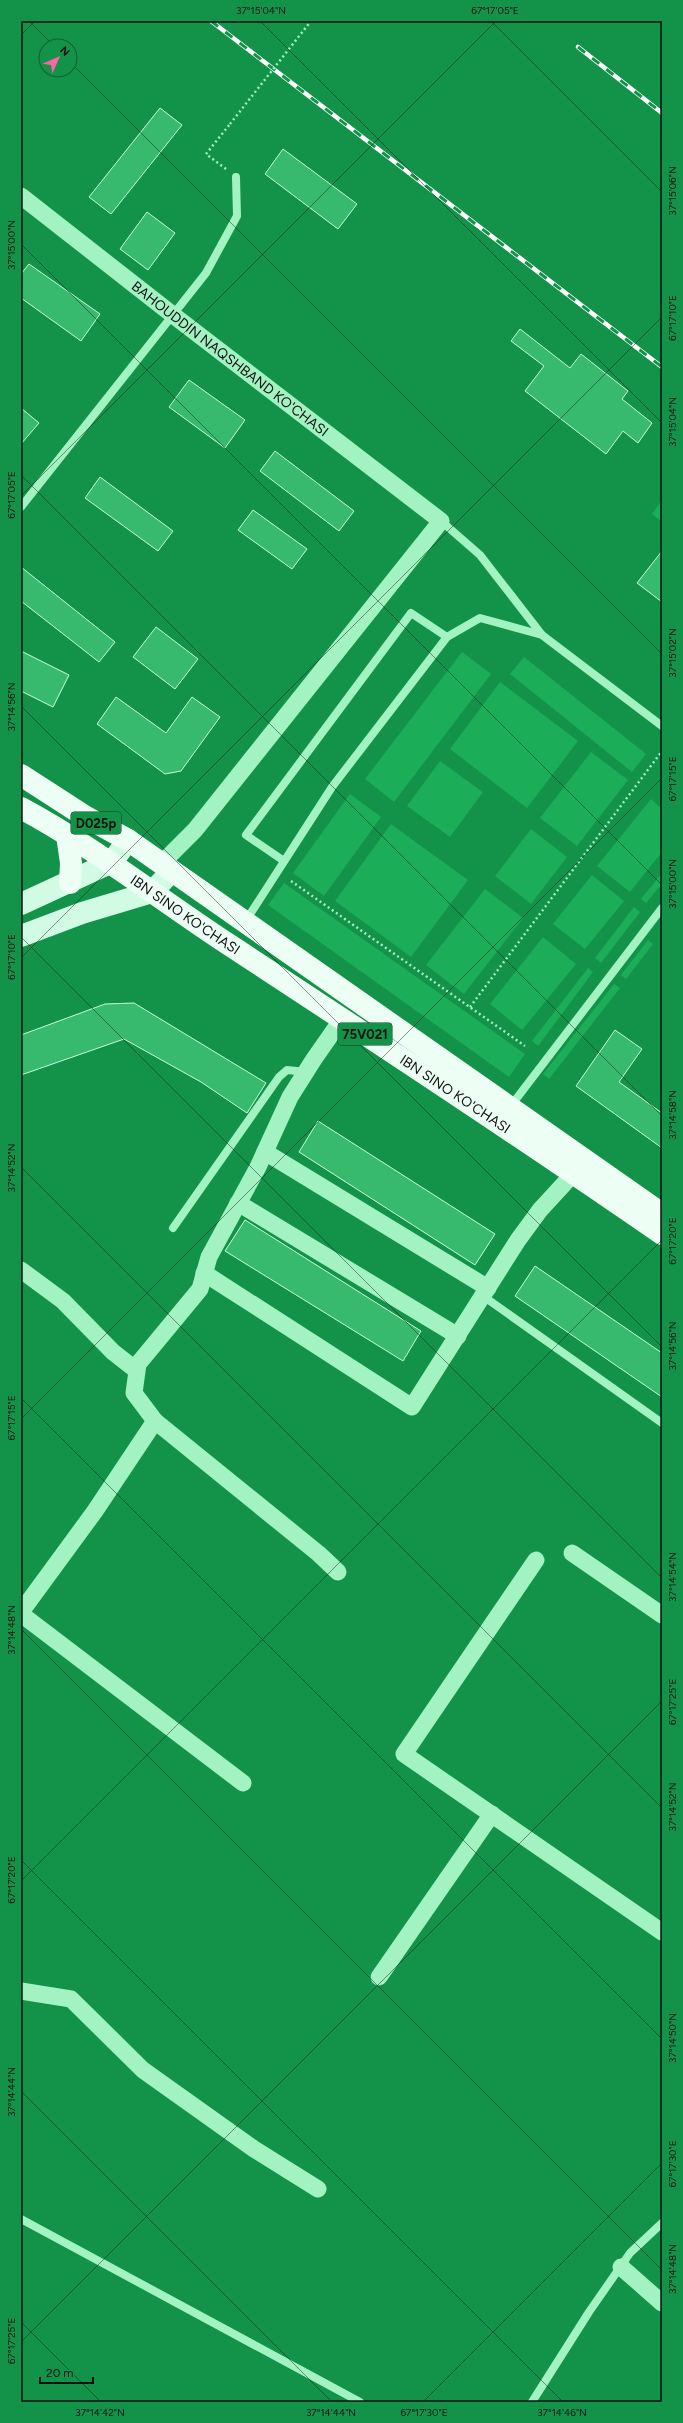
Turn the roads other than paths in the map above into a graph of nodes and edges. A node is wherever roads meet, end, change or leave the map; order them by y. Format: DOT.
graph roads {
  1 [pos="236,177"];
  2 [pos="21,196"];
  3 [pos="172,316"];
  4 [pos="21,507"];
  5 [pos="441,521"];
  6 [pos="542,635"];
  7 [pos="447,637"];
  8 [pos="662,726"];
  9 [pos="21,775"];
  10 [pos="21,808"];
  11 [pos="67,835"];
  12 [pos="128,840"];
  13 [pos="284,861"];
  14 [pos="112,862"];
  15 [pos="165,868"];
  16 [pos="70,883"];
  17 [pos="152,892"];
  18 [pos="21,904"];
  19 [pos="662,908"];
  20 [pos="245,922"];
  21 [pos="21,936"];
  22 [pos="342,1019"];
  23 [pos="306,1072"];
  24 [pos="509,1108"];
  25 [pos="265,1152"];
  26 [pos="574,1173"];
  27 [pos="238,1202"];
  28 [pos="662,1214"];
  29 [pos="173,1228"];
  30 [pos="662,1234"];
  31 [pos="21,1270"];
  32 [pos="204,1273"];
  33 [pos="485,1292"];
  34 [pos="458,1336"];
  35 [pos="136,1370"];
  36 [pos="155,1421"];
  37 [pos="662,1423"];
  38 [pos="572,1553"];
  39 [pos="536,1560"];
  40 [pos="338,1572"];
  41 [pos="21,1613"];
  42 [pos="662,1615"];
  43 [pos="243,1783"];
  44 [pos="492,1814"];
  45 [pos="662,1932"];
  46 [pos="379,1977"];
  47 [pos="21,1991"];
  48 [pos="318,2189"];
  49 [pos="21,2219"];
  50 [pos="662,2222"];
  51 [pos="621,2267"];
  52 [pos="662,2303"];
  53 [pos="360,2402"];
  54 [pos="532,2402"];
  1 -- 3 [label="lane"];
  2 -- 3 [label="street, BAHOUDDIN NAQSHBAND KO'CHASI"];
  3 -- 4 [label="lane"];
  3 -- 5 [label="street, BAHOUDDIN NAQSHBAND KO'CHASI"];
  5 -- 6 [label="lane"];
  5 -- 15 [label="street"];
  6 -- 7 [label="lane"];
  6 -- 8 [label="lane"];
  7 -- 13 [label="lane"];
  7 -- 13 [label="lane"];
  9 -- 12 [label="main road, D025p"];
  10 -- 11 [label="main road, D025p"];
  11 -- 14 [label="main road, IBN SINO KO'CHASI / 75V021"];
  11 -- 16 [label="main road"];
  12 -- 14 [label="main road"];
  12 -- 15 [label="main road, D025p"];
  13 -- 20 [label="lane"];
  14 -- 16 [label="main road"];
  14 -- 17 [label="main road, IBN SINO KO'CHASI / 75V021"];
  15 -- 17 [label="main road"];
  15 -- 20 [label="main road, IBN SINO KO'CHASI / 75V021"];
  16 -- 18 [label="main road"];
  17 -- 21 [label="main road"];
  17 -- 22 [label="main road, IBN SINO KO'CHASI / 75V021"];
  19 -- 24 [label="lane"];
  20 -- 24 [label="main road, IBN SINO KO'CHASI / 75V021"];
  22 -- 23 [label="street"];
  22 -- 26 [label="main road, IBN SINO KO'CHASI / 75V021"];
  23 -- 25 [label="street"];
  23 -- 29 [label="lane"];
  24 -- 28 [label="main road, IBN SINO KO'CHASI / 75V021"];
  25 -- 27 [label="street"];
  25 -- 33 [label="street"];
  26 -- 30 [label="main road, IBN SINO KO'CHASI / 75V021"];
  26 -- 33 [label="street"];
  27 -- 32 [label="street"];
  27 -- 34 [label="street"];
  31 -- 35 [label="street"];
  32 -- 34 [label="street"];
  32 -- 35 [label="street"];
  33 -- 34 [label="street"];
  33 -- 37 [label="lane"];
  35 -- 36 [label="street"];
  36 -- 40 [label="street"];
  36 -- 41 [label="street"];
  38 -- 42 [label="street"];
  39 -- 44 [label="street"];
  41 -- 43 [label="street"];
  44 -- 45 [label="street"];
  44 -- 46 [label="street"];
  47 -- 48 [label="street"];
  49 -- 53 [label="lane"];
  50 -- 51 [label="lane"];
  51 -- 52 [label="street"];
  51 -- 54 [label="lane"];
}
